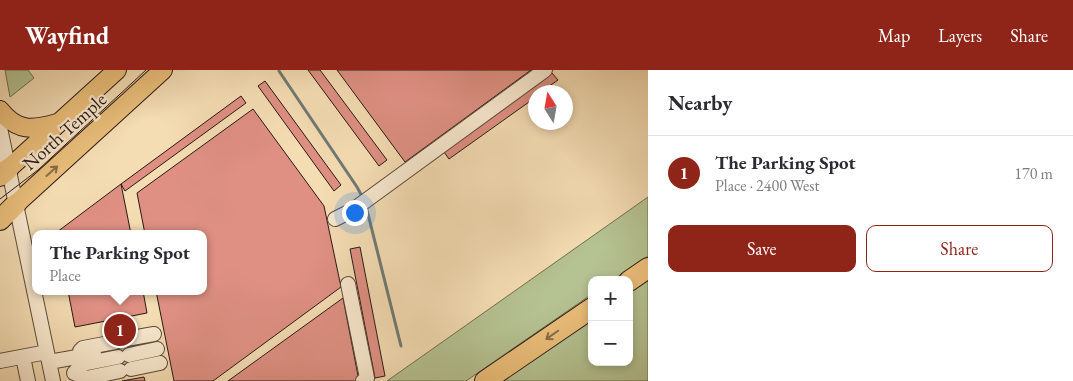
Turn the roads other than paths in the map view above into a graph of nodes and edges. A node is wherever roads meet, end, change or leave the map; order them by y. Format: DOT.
graph roads {
  1 [pos="117,70"];
  2 [pos="163,70"];
  3 [pos="545,70"];
  4 [pos="0,110"];
  5 [pos="60,122"];
  6 [pos="0,128"];
  7 [pos="4,172"];
  8 [pos="16,204"];
  9 [pos="335,219"];
  10 [pos="0,220"];
  11 [pos="648,268"];
  12 [pos="633,279"];
  13 [pos="32,280"];
  14 [pos="348,284"];
  15 [pos="35,295"];
  16 [pos="588,311"];
  17 [pos="123,355"];
  18 [pos="23,357"];
  19 [pos="48,357"];
  20 [pos="0,361"];
  21 [pos="52,379"];
  22 [pos="28,381"];
  23 [pos="363,381"];
  24 [pos="485,381"];
  1 -- 5 [label="main road, North Temple"];
  8 -- 2 [label="main road, North Temple, one-way"];
  3 -- 9 [label="street"];
  4 -- 5 [label="main road"];
  5 -- 7 [label="main road, North Temple"];
  6 -- 7 [label="street"];
  7 -- 8 [label="street"];
  8 -- 10 [label="highway"];
  8 -- 13 [label="street"];
  11 -- 12 [label="highway"];
  14 -- 23 [label="street"];
  15 -- 19 [label="street"];
  16 -- 24 [label="highway, one-way"];
  17 -- 17 [label="street"];
  17 -- 19 [label="street"];
  17 -- 21 [label="street"];
  18 -- 19 [label="street"];
  18 -- 20 [label="street"];
  18 -- 22 [label="street"];
  19 -- 21 [label="street"];
}
